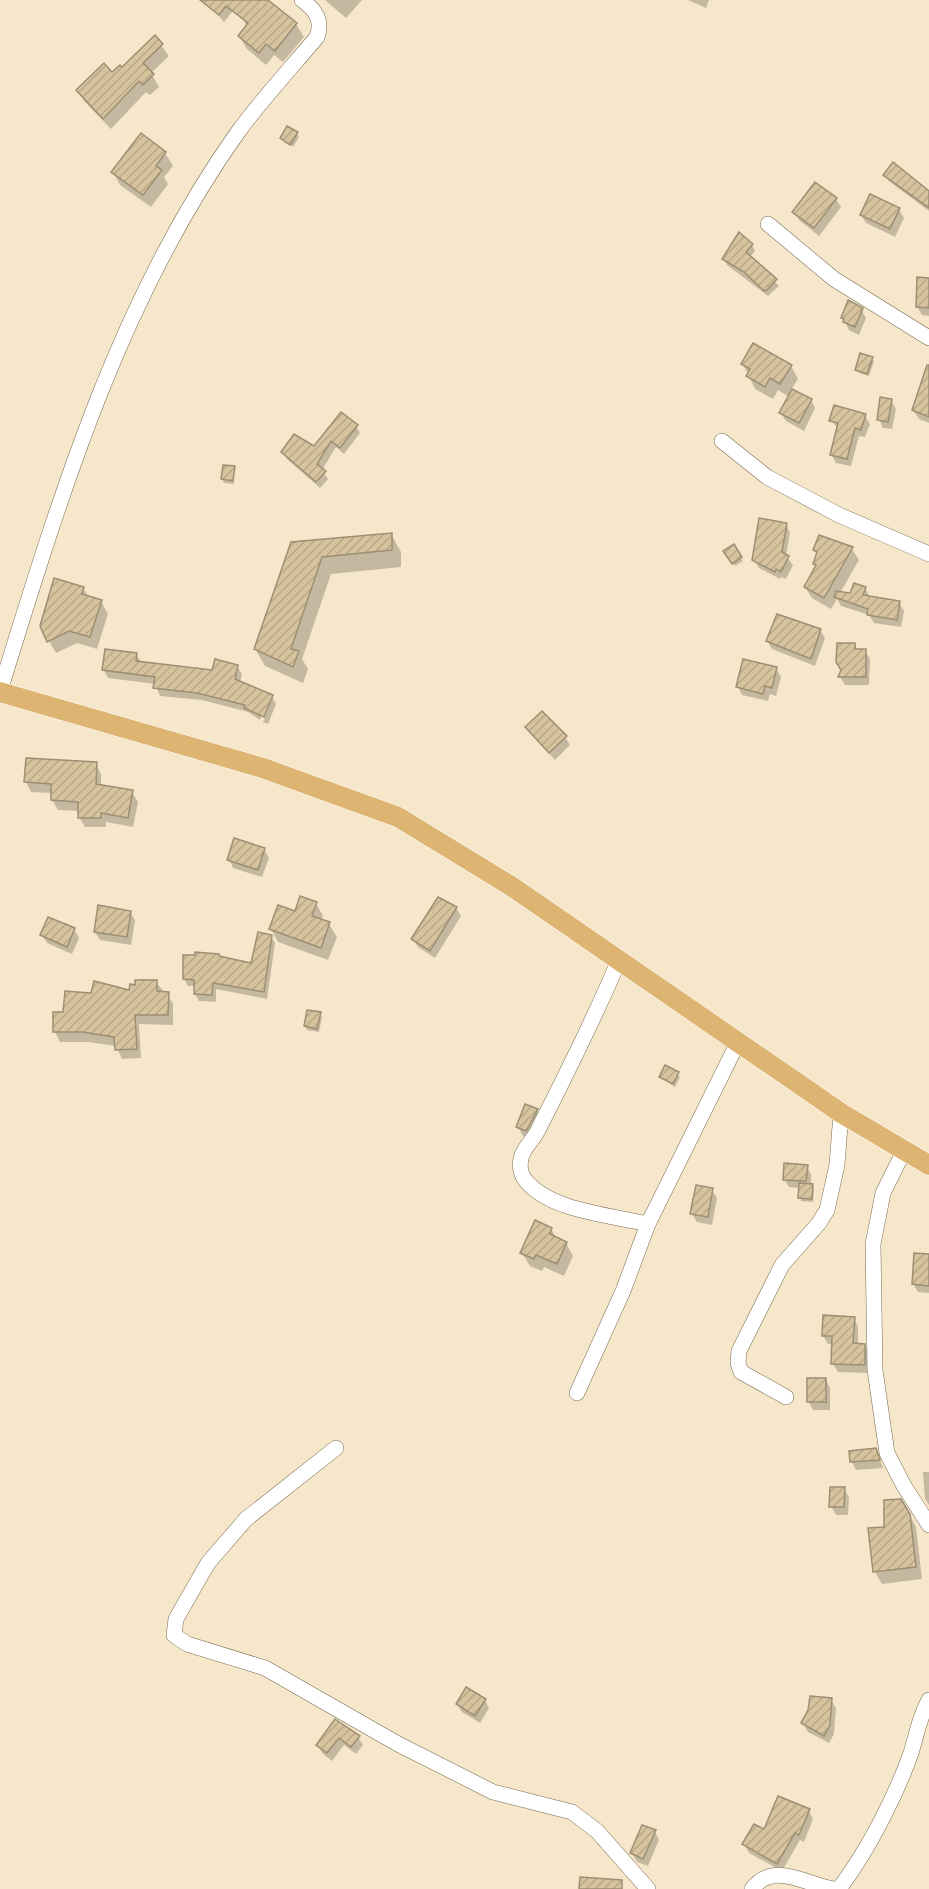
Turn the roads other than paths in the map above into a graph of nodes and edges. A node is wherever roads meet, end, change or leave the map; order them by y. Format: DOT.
graph roads {
  1 [pos="302,0"];
  2 [pos="768,224"];
  3 [pos="929,339"];
  4 [pos="722,441"];
  5 [pos="929,554"];
  6 [pos="0,691"];
  7 [pos="619,960"];
  8 [pos="738,1042"];
  9 [pos="841,1113"];
  10 [pos="904,1150"];
  11 [pos="929,1165"];
  12 [pos="648,1224"];
  13 [pos="577,1393"];
  14 [pos="786,1397"];
  15 [pos="336,1448"];
  16 [pos="929,1525"];
  17 [pos="929,1700"];
  18 [pos="648,1889"];
  19 [pos="752,1889"];
  20 [pos="833,1889"];
  21 [pos="839,1889"];
  1 -- 6 [label="street"];
  2 -- 3 [label="street"];
  4 -- 5 [label="street"];
  6 -- 7 [label="main road"];
  7 -- 8 [label="main road"];
  7 -- 12 [label="street"];
  8 -- 9 [label="main road"];
  8 -- 12 [label="street"];
  9 -- 10 [label="main road"];
  9 -- 14 [label="street"];
  10 -- 11 [label="main road"];
  10 -- 16 [label="street"];
  12 -- 13 [label="street"];
  15 -- 18 [label="street"];
  17 -- 21 [label="street"];
  19 -- 20 [label="street"];
}
